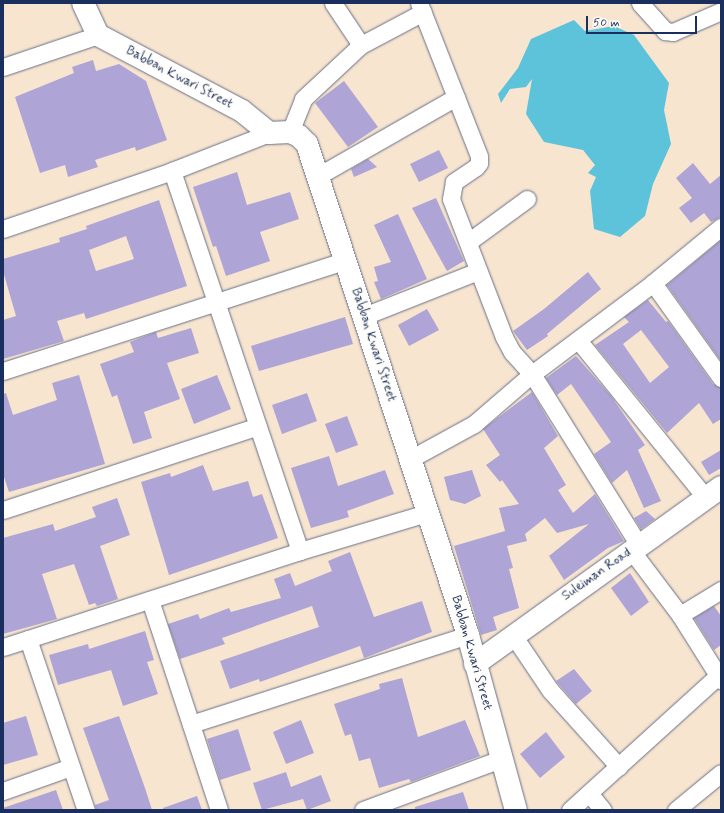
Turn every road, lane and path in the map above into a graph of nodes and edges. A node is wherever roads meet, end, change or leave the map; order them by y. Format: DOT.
graph roads {
  1 [pos="83,3"];
  2 [pos="333,3"];
  3 [pos="640,3"];
  4 [pos="421,7"];
  5 [pos="721,10"];
  6 [pos="98,35"];
  7 [pos="361,45"];
  8 [pos="3,67"];
  9 [pos="456,97"];
  10 [pos="280,133"];
  11 [pos="172,171"];
  12 [pos="318,176"];
  13 [pos="527,199"];
  14 [pos="3,228"];
  15 [pos="719,233"];
  16 [pos="468,242"];
  17 [pos="346,260"];
  18 [pos="478,271"];
  19 [pos="653,284"];
  20 [pos="216,301"];
  21 [pos="364,316"];
  22 [pos="578,340"];
  23 [pos="3,371"];
  24 [pos="532,374"];
  25 [pos="721,378"];
  26 [pos="258,426"];
  27 [pos="410,459"];
  28 [pos="713,493"];
  29 [pos="3,510"];
  30 [pos="427,513"];
  31 [pos="635,548"];
  32 [pos="300,551"];
  33 [pos="721,590"];
  34 [pos="150,600"];
  35 [pos="680,615"];
  36 [pos="513,635"];
  37 [pos="468,636"];
  38 [pos="28,639"];
  39 [pos="3,647"];
  40 [pos="475,664"];
  41 [pos="720,678"];
  42 [pos="191,724"];
  43 [pos="501,759"];
  44 [pos="619,767"];
  45 [pos="71,768"];
  46 [pos="721,773"];
  47 [pos="3,791"];
  48 [pos="589,793"];
  49 [pos="86,810"];
  50 [pos="219,810"];
  51 [pos="363,810"];
  52 [pos="516,810"];
  53 [pos="570,810"];
  54 [pos="603,810"];
  55 [pos="676,810"];
  1 -- 6 [label="street"];
  2 -- 7 [label="street"];
  3 -- 5 [label="street"];
  4 -- 7 [label="street"];
  4 -- 9 [label="street"];
  6 -- 8 [label="street"];
  6 -- 10 [label="street, Babban Kwari Street"];
  7 -- 10 [label="street"];
  9 -- 12 [label="street"];
  9 -- 16 [label="street"];
  10 -- 11 [label="street"];
  10 -- 12 [label="street, Babban Kwari Street"];
  11 -- 14 [label="street"];
  11 -- 20 [label="street"];
  12 -- 17 [label="street, Babban Kwari Street"];
  13 -- 16 [label="street"];
  15 -- 19 [label="street"];
  16 -- 18 [label="street"];
  17 -- 20 [label="street"];
  17 -- 21 [label="street, Babban Kwari Street"];
  18 -- 21 [label="street"];
  18 -- 24 [label="street"];
  19 -- 22 [label="street"];
  19 -- 25 [label="street"];
  20 -- 23 [label="street"];
  20 -- 26 [label="street"];
  21 -- 27 [label="street, Babban Kwari Street"];
  22 -- 24 [label="street"];
  22 -- 28 [label="street"];
  24 -- 27 [label="street"];
  24 -- 31 [label="street"];
  26 -- 29 [label="street"];
  26 -- 32 [label="street"];
  27 -- 30 [label="street, Babban Kwari Street"];
  28 -- 31 [label="street, Suleiman Road"];
  30 -- 32 [label="street"];
  30 -- 37 [label="street, Babban Kwari Street"];
  31 -- 35 [label="street"];
  31 -- 36 [label="street, Suleiman Road"];
  32 -- 34 [label="street"];
  33 -- 35 [label="street"];
  34 -- 38 [label="street"];
  34 -- 42 [label="street"];
  35 -- 41 [label="street"];
  36 -- 40 [label="street, Suleiman Road"];
  36 -- 44 [label="street"];
  37 -- 40 [label="street, Babban Kwari Street"];
  37 -- 42 [label="street"];
  38 -- 39 [label="street"];
  38 -- 45 [label="street"];
  40 -- 43 [label="street, Babban Kwari Street"];
  41 -- 44 [label="street"];
  42 -- 50 [label="street"];
  43 -- 51 [label="street"];
  43 -- 52 [label="street, Babban Kwari Street"];
  44 -- 48 [label="street"];
  45 -- 47 [label="street"];
  45 -- 49 [label="street"];
  46 -- 55 [label="street"];
  48 -- 53 [label="street"];
  48 -- 54 [label="street"];
}
